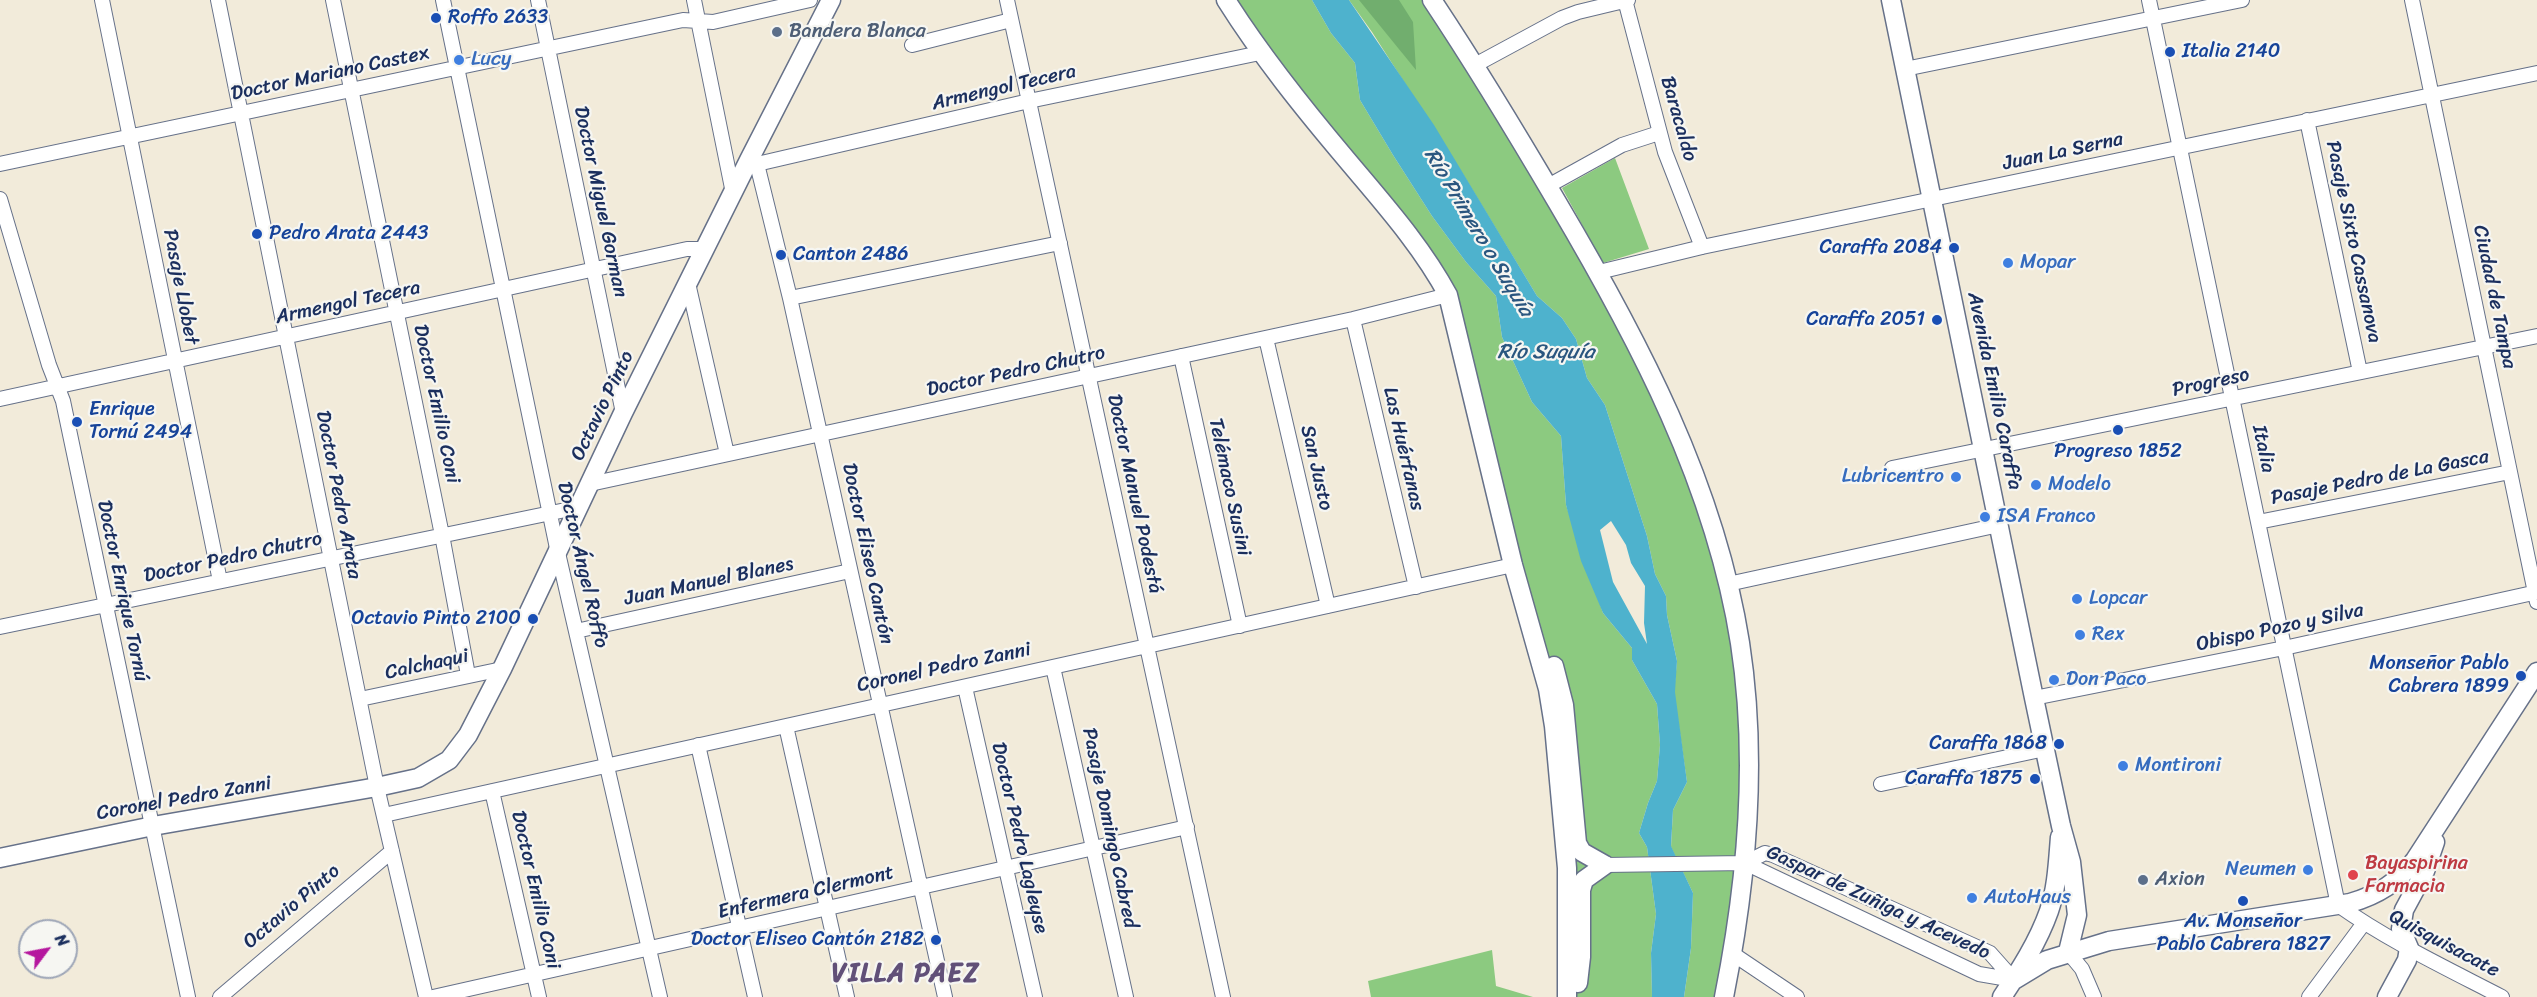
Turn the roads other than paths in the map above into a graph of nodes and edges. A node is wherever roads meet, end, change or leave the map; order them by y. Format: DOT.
graph roads {
  1 [pos="102,0"];
  2 [pos="218,0"];
  3 [pos="333,0"];
  4 [pos="442,0"];
  5 [pos="538,0"];
  6 [pos="694,0"];
  7 [pos="810,0"];
  8 [pos="831,0"];
  9 [pos="1007,0"];
  10 [pos="1226,0"];
  11 [pos="1432,0"];
  12 [pos="1626,0"];
  13 [pos="1891,0"];
  14 [pos="2150,0"];
  15 [pos="2242,0"];
  16 [pos="2412,0"];
  17 [pos="2153,17"];
  18 [pos="1011,20"];
  19 [pos="698,21"];
  20 [pos="912,45"];
  21 [pos="548,48"];
  22 [pos="1260,53"];
  23 [pos="1475,65"];
  24 [pos="457,68"];
  25 [pos="1905,69"];
  26 [pos="2537,73"];
  27 [pos="352,90"];
  28 [pos="2432,94"];
  29 [pos="1029,101"];
  30 [pos="241,113"];
  31 [pos="2307,120"];
  32 [pos="1659,133"];
  33 [pos="130,136"];
  34 [pos="2180,147"];
  35 [pos="753,162"];
  36 [pos="0,164"];
  37 [pos="1548,186"];
  38 [pos="733,193"];
  39 [pos="0,199"];
  40 [pos="1932,199"];
  41 [pos="1060,243"];
  42 [pos="1702,247"];
  43 [pos="705,249"];
  44 [pos="594,270"];
  45 [pos="1599,272"];
  46 [pos="688,283"];
  47 [pos="503,290"];
  48 [pos="1448,295"];
  49 [pos="790,298"];
  50 [pos="397,312"];
  51 [pos="1353,319"];
  52 [pos="286,336"];
  53 [pos="2537,336"];
  54 [pos="1266,338"];
  55 [pos="2484,347"];
  56 [pos="1180,356"];
  57 [pos="175,361"];
  58 [pos="2360,372"];
  59 [pos="1089,376"];
  60 [pos="57,386"];
  61 [pos="2233,398"];
  62 [pos="0,399"];
  63 [pos="623,413"];
  64 [pos="820,434"];
  65 [pos="1984,450"];
  66 [pos="727,454"];
  67 [pos="1892,468"];
  68 [pos="2510,472"];
  69 [pos="590,484"];
  70 [pos="580,507"];
  71 [pos="550,513"];
  72 [pos="2258,522"];
  73 [pos="1999,525"];
  74 [pos="1506,533"];
  75 [pos="442,535"];
  76 [pos="558,553"];
  77 [pos="331,558"];
  78 [pos="1513,565"];
  79 [pos="850,571"];
  80 [pos="220,581"];
  81 [pos="1728,584"];
  82 [pos="1416,587"];
  83 [pos="2536,596"];
  84 [pos="105,605"];
  85 [pos="1328,606"];
  86 [pos="1240,626"];
  87 [pos="0,627"];
  88 [pos="576,631"];
  89 [pos="1147,646"];
  90 [pos="2284,648"];
  91 [pos="1053,667"];
  92 [pos="502,669"];
  93 [pos="2537,672"];
  94 [pos="468,675"];
  95 [pos="965,687"];
  96 [pos="2034,698"];
  97 [pos="360,699"];
  98 [pos="880,705"];
  99 [pos="786,726"];
  100 [pos="698,745"];
  101 [pos="2045,749"];
  102 [pos="607,765"];
  103 [pos="1881,784"];
  104 [pos="377,788"];
  105 [pos="492,791"];
  106 [pos="2445,814"];
  107 [pos="384,815"];
  108 [pos="153,826"];
  109 [pos="2061,826"];
  110 [pos="1187,827"];
  111 [pos="1093,848"];
  112 [pos="392,851"];
  113 [pos="0,858"];
  114 [pos="1737,862"];
  115 [pos="1600,865"];
  116 [pos="1006,868"];
  117 [pos="920,887"];
  118 [pos="2338,905"];
  119 [pos="827,908"];
  120 [pos="2077,915"];
  121 [pos="2364,923"];
  122 [pos="740,928"];
  123 [pos="2109,941"];
  124 [pos="649,948"];
  125 [pos="2409,948"];
  126 [pos="2068,952"];
  127 [pos="1733,954"];
  128 [pos="534,974"];
  129 [pos="2014,980"];
  130 [pos="188,997"];
  131 [pos="220,997"];
  132 [pos="426,997"];
  133 [pos="433,997"];
  134 [pos="539,997"];
  135 [pos="660,997"];
  136 [pos="755,997"];
  137 [pos="847,997"];
  138 [pos="945,997"];
  139 [pos="1035,997"];
  140 [pos="1126,997"];
  141 [pos="1223,997"];
  142 [pos="1567,997"];
  143 [pos="1577,997"];
  144 [pos="1724,997"];
  145 [pos="1797,997"];
  146 [pos="2002,997"];
  147 [pos="2094,997"];
  148 [pos="2309,997"];
  149 [pos="2387,997"];
  150 [pos="2502,997"];
  1 -- 33 [label="street, Pasaje Llobet"];
  2 -- 30 [label="street, Doctor Pedro Arata"];
  3 -- 27 [label="street, Doctor Emilio Coni"];
  4 -- 24 [label="street, Doctor Ángel Roffo"];
  5 -- 21 [label="street, Doctor Miguel Gorman"];
  6 -- 19 [label="street"];
  7 -- 19 [label="street, Doctor Mariano Castex"];
  8 -- 35 [label="main road, Octavio Pinto"];
  9 -- 18 [label="street, Doctor Manuel Podestá"];
  10 -- 22 [label="main road"];
  11 -- 23 [label="main road"];
  12 -- 23 [label="street"];
  12 -- 32 [label="street, Baracaldo"];
  13 -- 25 [label="main road, Avenida Emilio Caraffa"];
  14 -- 17 [label="street, Italia"];
  15 -- 17 [label="street"];
  16 -- 28 [label="street, Ciudad de Tampa"];
  17 -- 25 [label="street"];
  17 -- 34 [label="street, Italia"];
  18 -- 20 [label="street"];
  18 -- 29 [label="street, Doctor Manuel Podestá"];
  19 -- 21 [label="street, Doctor Mariano Castex"];
  19 -- 38 [label="street"];
  21 -- 24 [label="street, Doctor Mariano Castex"];
  21 -- 44 [label="street, Doctor Miguel Gorman"];
  22 -- 29 [label="street, Armengol Tecera"];
  22 -- 48 [label="main road"];
  23 -- 37 [label="main road"];
  24 -- 27 [label="street, Doctor Mariano Castex"];
  24 -- 47 [label="street, Doctor Ángel Roffo"];
  25 -- 40 [label="main road, Avenida Emilio Caraffa"];
  26 -- 28 [label="street, Juan La Serna"];
  27 -- 30 [label="street, Doctor Mariano Castex"];
  27 -- 50 [label="street, Doctor Emilio Coni"];
  28 -- 31 [label="street, Juan La Serna"];
  28 -- 55 [label="street, Ciudad de Tampa"];
  29 -- 35 [label="street, Armengol Tecera"];
  29 -- 41 [label="street, Doctor Manuel Podestá"];
  30 -- 33 [label="street, Doctor Mariano Castex"];
  30 -- 52 [label="street, Doctor Pedro Arata"];
  31 -- 34 [label="street, Juan La Serna"];
  31 -- 58 [label="street, Pasaje Sixto Cassanova"];
  32 -- 37 [label="street"];
  32 -- 42 [label="street, Baracaldo"];
  33 -- 36 [label="street, Doctor Mariano Castex"];
  33 -- 57 [label="street, Pasaje Llobet"];
  34 -- 40 [label="street, Juan La Serna"];
  34 -- 61 [label="street, Italia"];
  35 -- 38 [label="main road, Octavio Pinto"];
  35 -- 49 [label="street, Doctor Eliseo Cantón"];
  37 -- 45 [label="main road"];
  38 -- 43 [label="main road, Octavio Pinto"];
  39 -- 60 [label="street, Doctor Enrique Tornú"];
  40 -- 42 [label="street, Juan La Serna"];
  40 -- 65 [label="main road, Avenida Emilio Caraffa"];
  41 -- 49 [label="street"];
  41 -- 59 [label="street, Doctor Manuel Podestá"];
  42 -- 45 [label="street, Juan La Serna"];
  43 -- 44 [label="street, Armengol Tecera"];
  43 -- 46 [label="main road, Octavio Pinto"];
  44 -- 47 [label="street, Armengol Tecera"];
  44 -- 63 [label="street, Doctor Miguel Gorman"];
  45 -- 81 [label="main road"];
  46 -- 63 [label="main road, Octavio Pinto"];
  46 -- 66 [label="street"];
  47 -- 50 [label="street, Armengol Tecera"];
  47 -- 71 [label="street, Doctor Ángel Roffo"];
  48 -- 51 [label="street, Doctor Pedro Chutro"];
  48 -- 74 [label="main road"];
  49 -- 64 [label="street, Doctor Eliseo Cantón"];
  50 -- 52 [label="street, Armengol Tecera"];
  50 -- 75 [label="street, Doctor Emilio Coni"];
  51 -- 54 [label="street, Doctor Pedro Chutro"];
  51 -- 82 [label="street, Las Huérfanas"];
  52 -- 57 [label="street, Armengol Tecera"];
  52 -- 77 [label="street, Doctor Pedro Arata"];
  53 -- 55 [label="street, Progreso"];
  54 -- 56 [label="street, Doctor Pedro Chutro"];
  54 -- 85 [label="street, San Justo"];
  55 -- 58 [label="street, Progreso"];
  55 -- 68 [label="street, Ciudad de Tampa"];
  56 -- 59 [label="street, Doctor Pedro Chutro"];
  56 -- 86 [label="street, Telémaco Susini"];
  57 -- 60 [label="street, Armengol Tecera"];
  57 -- 80 [label="street, Pasaje Llobet"];
  58 -- 61 [label="street, Progreso"];
  59 -- 64 [label="street, Doctor Pedro Chutro"];
  59 -- 89 [label="street, Doctor Manuel Podestá"];
  60 -- 62 [label="street, Armengol Tecera"];
  60 -- 84 [label="street, Doctor Enrique Tornú"];
  61 -- 65 [label="street, Progreso"];
  61 -- 72 [label="street, Italia"];
  63 -- 69 [label="main road, Octavio Pinto"];
  64 -- 66 [label="street, Doctor Pedro Chutro"];
  64 -- 79 [label="street, Doctor Eliseo Cantón"];
  65 -- 67 [label="street, Progreso"];
  65 -- 73 [label="main road, Avenida Emilio Caraffa"];
  66 -- 69 [label="street, Doctor Pedro Chutro"];
  68 -- 72 [label="street, Pasaje Pedro de La Gasca"];
  68 -- 83 [label="street, Ciudad de Tampa"];
  69 -- 70 [label="main road, Octavio Pinto"];
  70 -- 71 [label="street, Doctor Pedro Chutro"];
  70 -- 76 [label="main road, Octavio Pinto"];
  71 -- 75 [label="street, Doctor Pedro Chutro"];
  71 -- 76 [label="street, Doctor Ángel Roffo"];
  72 -- 90 [label="street, Italia"];
  73 -- 81 [label="street"];
  73 -- 96 [label="main road, Avenida Emilio Caraffa"];
  74 -- 78 [label="main road"];
  74 -- 115 [label="main road"];
  75 -- 77 [label="street, Doctor Pedro Chutro"];
  75 -- 94 [label="street, Doctor Emilio Coni"];
  76 -- 88 [label="street, Doctor Ángel Roffo"];
  76 -- 92 [label="main road, Octavio Pinto"];
  77 -- 80 [label="street, Doctor Pedro Chutro"];
  77 -- 97 [label="street, Doctor Pedro Arata"];
  78 -- 82 [label="street, Coronel Pedro Zanni"];
  78 -- 142 [label="main road"];
  79 -- 88 [label="street, Juan Manuel Blanes"];
  79 -- 98 [label="street, Doctor Eliseo Cantón"];
  80 -- 84 [label="street, Doctor Pedro Chutro"];
  81 -- 114 [label="main road"];
  82 -- 85 [label="street, Coronel Pedro Zanni"];
  83 -- 90 [label="street, Obispo Pozo y Silva"];
  84 -- 87 [label="street, Doctor Pedro Chutro"];
  84 -- 108 [label="street, Doctor Enrique Tornú"];
  85 -- 86 [label="street, Coronel Pedro Zanni"];
  86 -- 89 [label="street, Coronel Pedro Zanni"];
  88 -- 102 [label="street, Doctor Ángel Roffo"];
  89 -- 91 [label="street, Coronel Pedro Zanni"];
  89 -- 110 [label="street, Doctor Manuel Podestá"];
  90 -- 96 [label="street, Obispo Pozo y Silva"];
  90 -- 118 [label="street, Italia"];
  91 -- 95 [label="street, Coronel Pedro Zanni"];
  91 -- 111 [label="street, Pasaje Domingo Cabred"];
  92 -- 94 [label="street, Calchaqui"];
  92 -- 104 [label="main road, Octavio Pinto"];
  93 -- 106 [label="main road"];
  94 -- 97 [label="street, Calchaqui"];
  95 -- 98 [label="street, Coronel Pedro Zanni"];
  95 -- 116 [label="street, Doctor Pedro Lagleyse"];
  96 -- 101 [label="main road, Avenida Emilio Caraffa"];
  97 -- 104 [label="street, Doctor Pedro Arata"];
  98 -- 99 [label="street, Coronel Pedro Zanni"];
  98 -- 117 [label="street, Doctor Eliseo Cantón"];
  99 -- 100 [label="street, Coronel Pedro Zanni"];
  99 -- 119 [label="street"];
  100 -- 102 [label="street, Coronel Pedro Zanni"];
  100 -- 122 [label="street"];
  101 -- 103 [label="street"];
  101 -- 109 [label="main road, Avenida Emilio Caraffa"];
  102 -- 105 [label="street, Coronel Pedro Zanni"];
  102 -- 124 [label="street, Doctor Ángel Roffo"];
  104 -- 107 [label="street, Doctor Pedro Arata"];
  104 -- 108 [label="main road, Coronel Pedro Zanni"];
  105 -- 107 [label="street, Coronel Pedro Zanni"];
  105 -- 128 [label="street, Doctor Emilio Coni"];
  106 -- 118 [label="main road"];
  106 -- 125 [label="main road"];
  107 -- 112 [label="street, Doctor Pedro Arata"];
  108 -- 113 [label="main road, Coronel Pedro Zanni"];
  108 -- 130 [label="street, Doctor Enrique Tornú"];
  109 -- 120 [label="main road, Avenida Emilio Caraffa"];
  109 -- 129 [label="main road, Avenida Emilio Caraffa"];
  110 -- 111 [label="street, Enfermera Clermont"];
  110 -- 141 [label="street, Doctor Manuel Podestá"];
  111 -- 116 [label="street, Enfermera Clermont"];
  111 -- 140 [label="street, Pasaje Domingo Cabred"];
  112 -- 131 [label="street, Octavio Pinto"];
  112 -- 132 [label="street, Doctor Pedro Arata"];
  114 -- 115 [label="street"];
  114 -- 127 [label="main road"];
  114 -- 129 [label="street, Gaspar de Zuñiga y Acevedo"];
  114 -- 129 [label="street, Gaspar de Zuñiga y Acevedo"];
  115 -- 143 [label="main road"];
  116 -- 117 [label="street, Enfermera Clermont"];
  116 -- 139 [label="street, Doctor Pedro Lagleyse"];
  117 -- 119 [label="street, Enfermera Clermont"];
  117 -- 138 [label="street, Doctor Eliseo Cantón"];
  118 -- 121 [label="street, Quisquisacate"];
  118 -- 123 [label="main road"];
  119 -- 122 [label="street, Enfermera Clermont"];
  119 -- 137 [label="street"];
  120 -- 123 [label="main road"];
  120 -- 126 [label="main road, Avenida Emilio Caraffa"];
  121 -- 125 [label="street, Quisquisacate"];
  121 -- 148 [label="street"];
  122 -- 124 [label="street, Enfermera Clermont"];
  122 -- 136 [label="street"];
  123 -- 126 [label="main road"];
  124 -- 128 [label="street, Enfermera Clermont"];
  124 -- 135 [label="street, Doctor Ángel Roffo"];
  125 -- 149 [label="main road"];
  125 -- 150 [label="street, Quisquisacate"];
  126 -- 129 [label="main road"];
  126 -- 147 [label="street"];
  127 -- 144 [label="main road"];
  127 -- 145 [label="street"];
  128 -- 133 [label="street, Enfermera Clermont"];
  128 -- 134 [label="street, Doctor Emilio Coni"];
  129 -- 146 [label="main road, Avenida Emilio Caraffa"];
}
